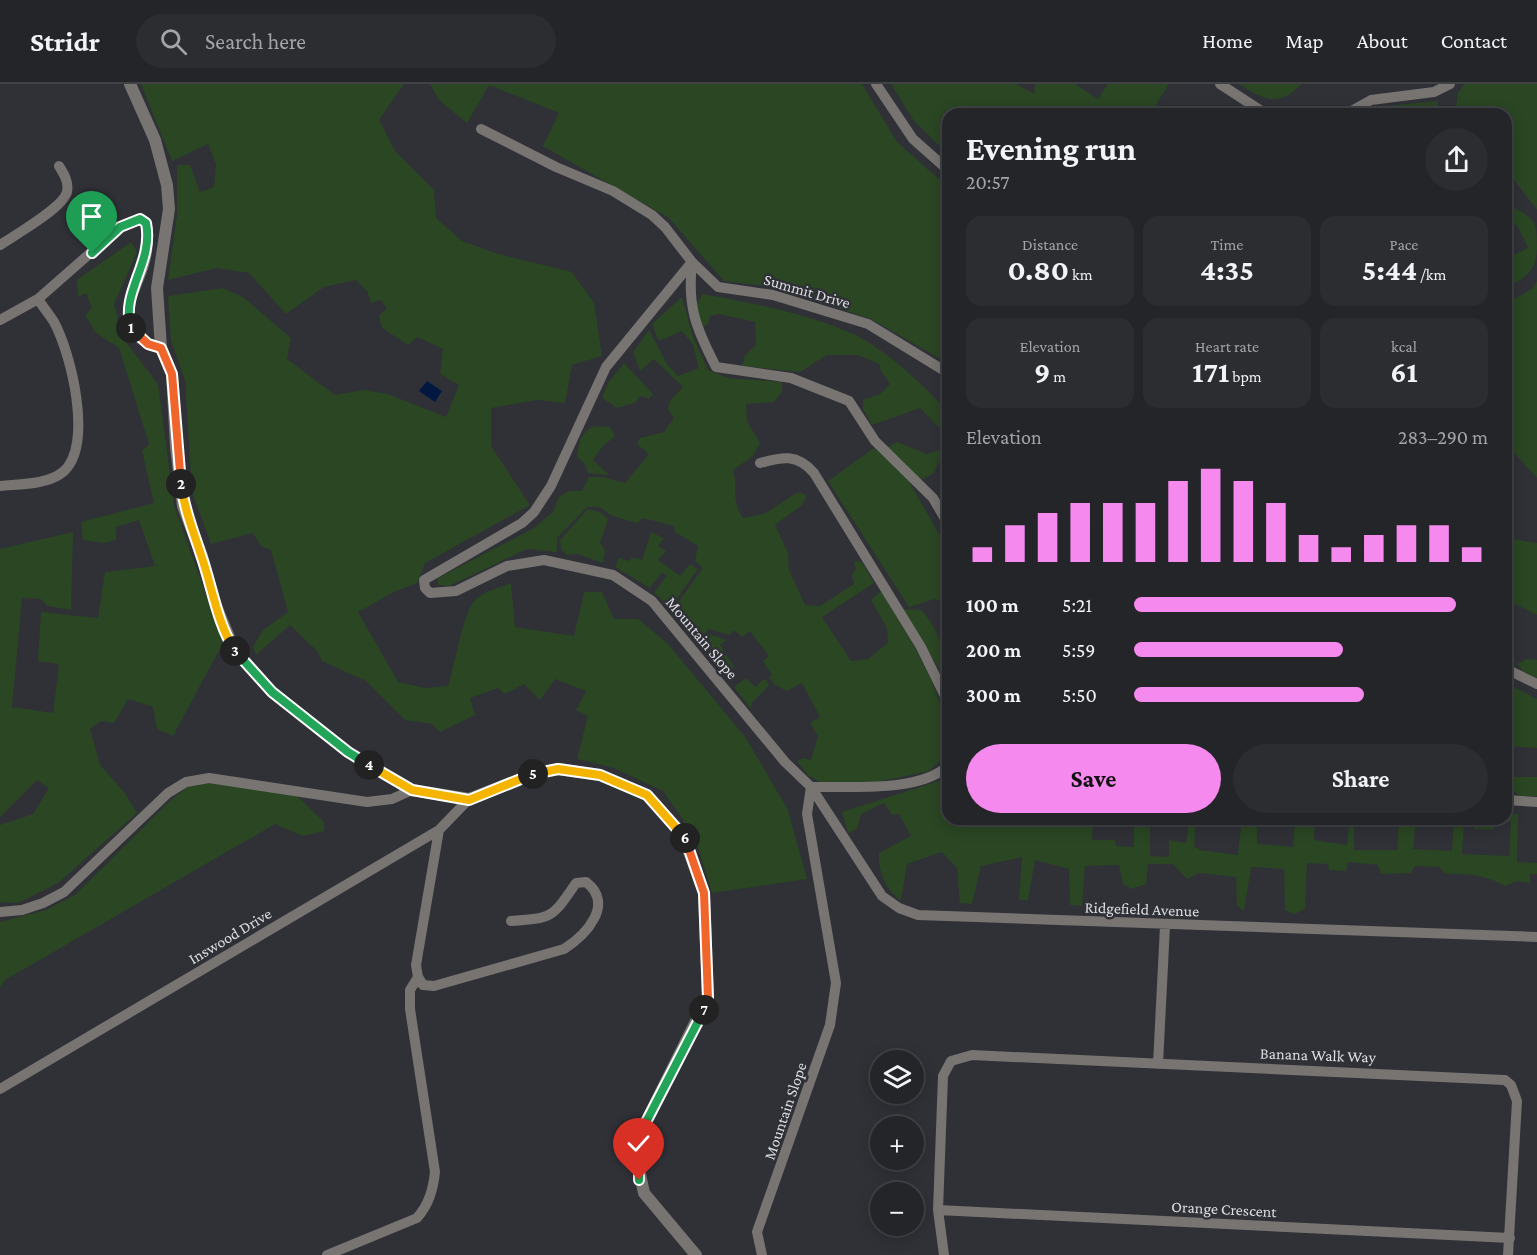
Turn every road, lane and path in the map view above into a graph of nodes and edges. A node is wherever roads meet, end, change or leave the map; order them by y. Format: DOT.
graph roads {
  1 [pos="130,84"];
  2 [pos="876,84"];
  3 [pos="1220,84"];
  4 [pos="1450,84"];
  5 [pos="1257,108"];
  6 [pos="1357,108"];
  7 [pos="481,129"];
  8 [pos="942,165"];
  9 [pos="59,166"];
  10 [pos="0,245"];
  11 [pos="692,262"];
  12 [pos="38,299"];
  13 [pos="0,320"];
  14 [pos="161,348"];
  15 [pos="942,369"];
  16 [pos="760,463"];
  17 [pos="0,486"];
  18 [pos="942,514"];
  19 [pos="1512,672"];
  20 [pos="1537,684"];
  21 [pos="942,690"];
  22 [pos="942,771"];
  23 [pos="811,787"];
  24 [pos="412,790"];
  25 [pos="469,800"];
  26 [pos="1512,800"];
  27 [pos="1537,802"];
  28 [pos="439,830"];
  29 [pos="0,912"];
  30 [pos="511,921"];
  31 [pos="1165,926"];
  32 [pos="1537,937"];
  33 [pos="418,977"];
  34 [pos="1158,1064"];
  35 [pos="0,1089"];
  36 [pos="938,1210"];
  37 [pos="1510,1238"];
  38 [pos="327,1255"];
  39 [pos="696,1255"];
  40 [pos="762,1255"];
  41 [pos="944,1255"];
  42 [pos="1508,1255"];
  1 -- 14 [label="street"];
  2 -- 8 [label="street"];
  3 -- 5 [label="street"];
  4 -- 6 [label="street"];
  7 -- 11 [label="street, Summit Drive"];
  9 -- 10 [label="street"];
  11 -- 15 [label="street, Summit Drive"];
  11 -- 18 [label="street"];
  11 -- 23 [label="street, Mountain Slope"];
  12 -- 13 [label="street"];
  12 -- 14 [label="street"];
  12 -- 17 [label="street"];
  14 -- 24 [label="street"];
  16 -- 21 [label="street"];
  19 -- 20 [label="street"];
  22 -- 23 [label="street"];
  23 -- 31 [label="street, Ridgefield Avenue"];
  23 -- 40 [label="street, Mountain Slope"];
  24 -- 25 [label="street"];
  24 -- 29 [label="street"];
  25 -- 28 [label="street, Inswood Drive"];
  25 -- 39 [label="street"];
  26 -- 27 [label="street"];
  28 -- 33 [label="street"];
  28 -- 35 [label="street, Inswood Drive"];
  30 -- 33 [label="street"];
  31 -- 32 [label="street, Ridgefield Avenue"];
  31 -- 34 [label="street"];
  33 -- 38 [label="street"];
  34 -- 36 [label="street, Banana Walk Way"];
  34 -- 37 [label="street, Banana Walk Way"];
  36 -- 37 [label="street, Orange Crescent"];
  36 -- 41 [label="street"];
  37 -- 42 [label="street, Banana Walk Way"];
}
